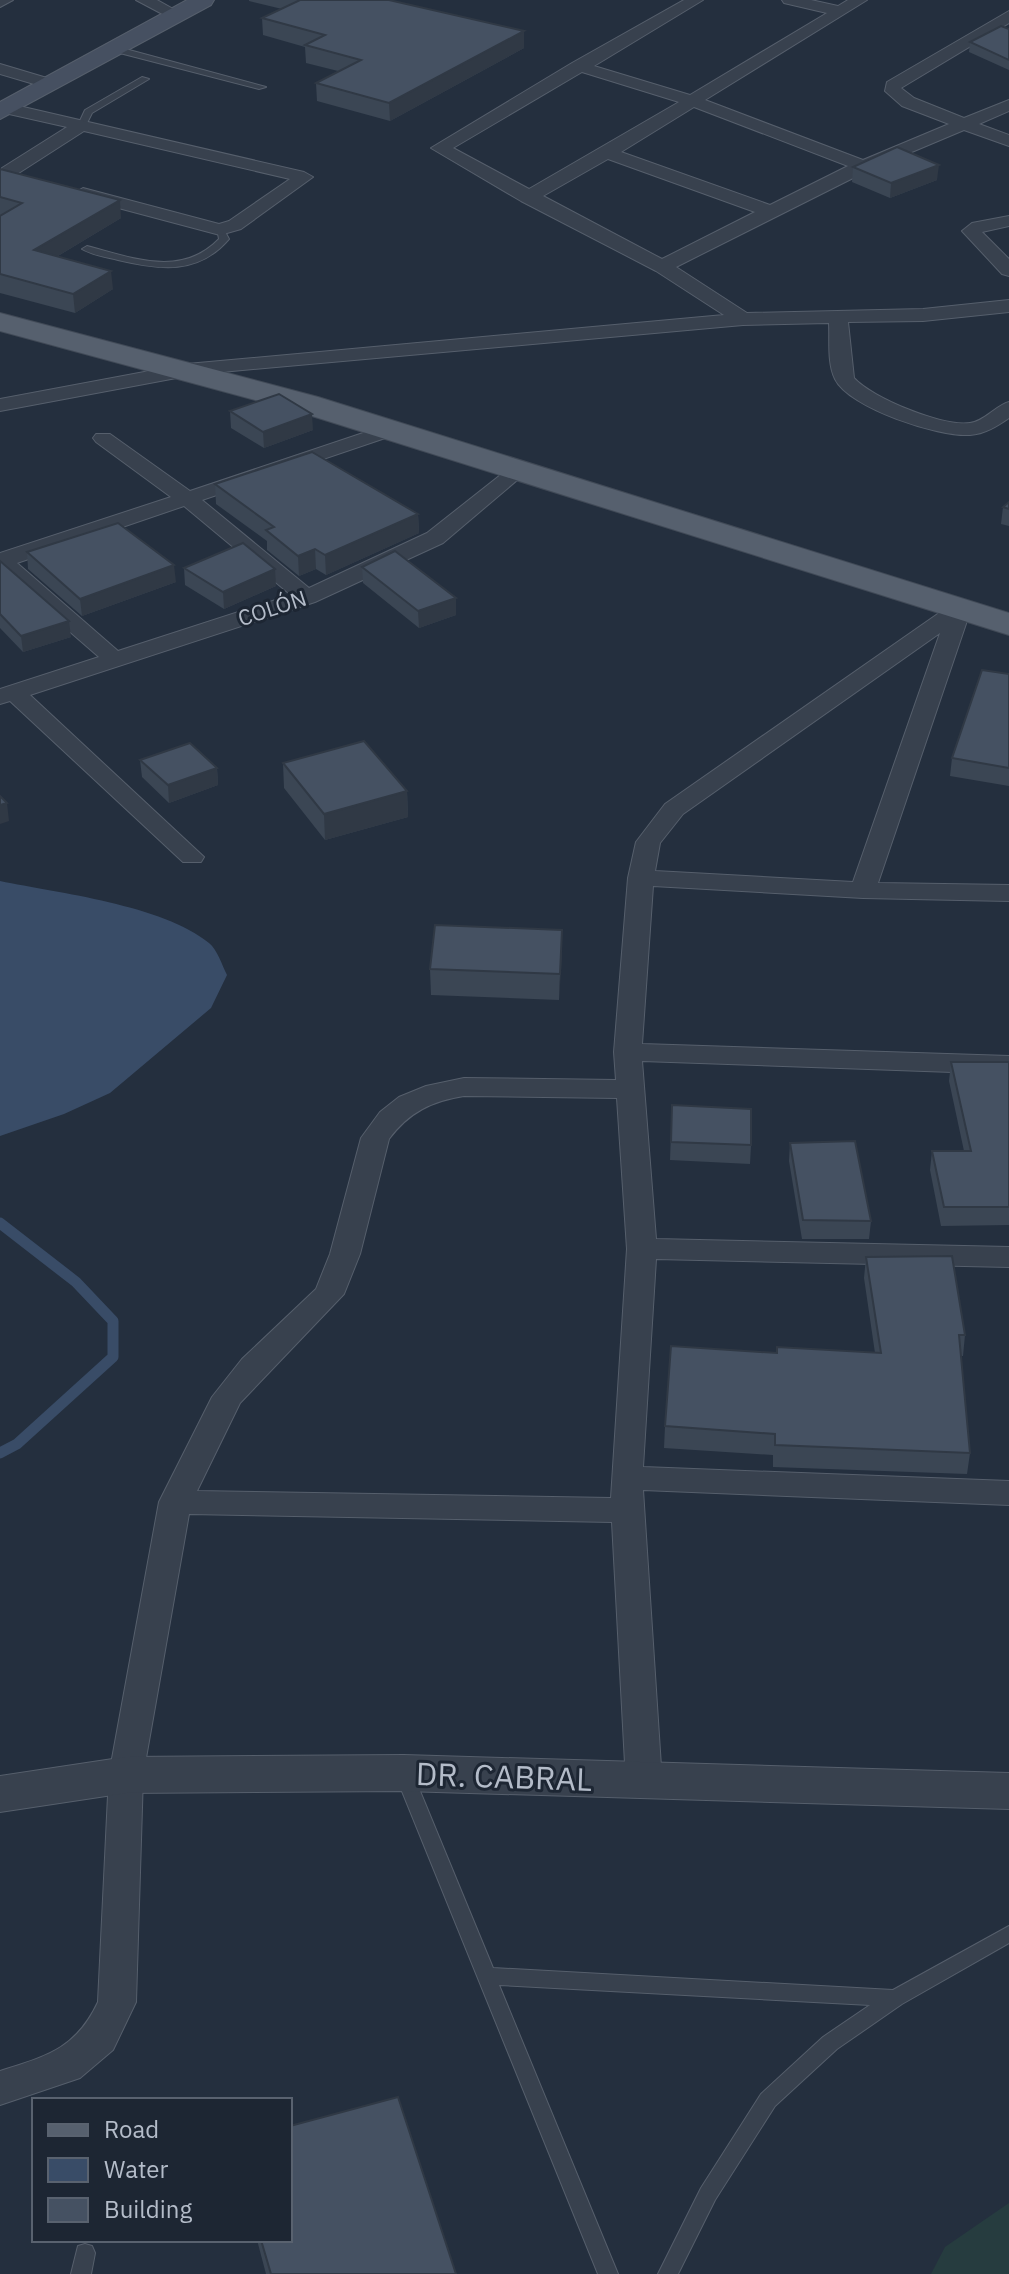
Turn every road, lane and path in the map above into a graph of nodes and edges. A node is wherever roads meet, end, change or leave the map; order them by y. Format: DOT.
graph roads {
  1 [pos="144,0"];
  2 [pos="203,0"];
  3 [pos="695,0"];
  4 [pos="790,0"];
  5 [pos="859,0"];
  6 [pos="840,11"];
  7 [pos="176,15"];
  8 [pos="1009,16"];
  9 [pos="115,49"];
  10 [pos="578,66"];
  11 [pos="0,69"];
  12 [pos="145,79"];
  13 [pos="51,84"];
  14 [pos="262,87"];
  15 [pos="692,101"];
  16 [pos="1009,105"];
  17 [pos="3,110"];
  18 [pos="964,123"];
  19 [pos="82,125"];
  20 [pos="1009,141"];
  21 [pos="607,153"];
  22 [pos="863,166"];
  23 [pos="4,171"];
  24 [pos="37,180"];
  25 [pos="65,188"];
  26 [pos="527,197"];
  27 [pos="770,211"];
  28 [pos="1009,221"];
  29 [pos="220,230"];
  30 [pos="87,249"];
  31 [pos="663,267"];
  32 [pos="1009,270"];
  33 [pos="0,303"];
  34 [pos="1009,306"];
  35 [pos="838,317"];
  36 [pos="743,319"];
  37 [pos="0,322"];
  38 [pos="232,365"];
  39 [pos="187,370"];
  40 [pos="0,405"];
  41 [pos="1009,408"];
  42 [pos="390,430"];
  43 [pos="103,438"];
  44 [pos="519,470"];
  45 [pos="188,499"];
  46 [pos="1,560"];
  47 [pos="307,597"];
  48 [pos="1009,602"];
  49 [pos="960,609"];
  50 [pos="1009,624"];
  51 [pos="114,659"];
  52 [pos="7,695"];
  53 [pos="192,857"];
  54 [pos="641,878"];
  55 [pos="863,890"];
  56 [pos="1009,893"];
  57 [pos="628,1052"];
  58 [pos="1009,1065"];
  59 [pos="630,1089"];
  60 [pos="642,1249"];
  61 [pos="1009,1257"];
  62 [pos="626,1478"];
  63 [pos="1009,1493"];
  64 [pos="175,1502"];
  65 [pos="628,1510"];
  66 [pos="404,1773"];
  67 [pos="126,1775"];
  68 [pos="644,1782"];
  69 [pos="1009,1791"];
  70 [pos="0,1794"];
  71 [pos="1009,1934"];
  72 [pos="487,1976"];
  73 [pos="895,1998"];
  74 [pos="0,2088"];
  75 [pos="85,2253"];
  76 [pos="81,2274"];
  77 [pos="608,2274"];
  78 [pos="668,2274"];
  1 -- 7 [label="street"];
  2 -- 7 [label="main road"];
  3 -- 10 [label="street"];
  4 -- 6 [label="street"];
  5 -- 6 [label="street"];
  6 -- 15 [label="street"];
  7 -- 9 [label="main road"];
  8 -- 18 [label="street"];
  9 -- 13 [label="main road"];
  9 -- 14 [label="lane"];
  10 -- 15 [label="street"];
  10 -- 26 [label="street"];
  11 -- 13 [label="street"];
  12 -- 19 [label="lane"];
  13 -- 17 [label="main road"];
  15 -- 21 [label="street"];
  15 -- 22 [label="street"];
  16 -- 18 [label="street"];
  17 -- 19 [label="street"];
  18 -- 20 [label="street"];
  18 -- 22 [label="street"];
  19 -- 23 [label="street"];
  19 -- 29 [label="street"];
  21 -- 26 [label="street"];
  21 -- 27 [label="street"];
  22 -- 27 [label="street"];
  23 -- 24 [label="street"];
  25 -- 29 [label="street"];
  26 -- 31 [label="street"];
  27 -- 31 [label="street"];
  28 -- 32 [label="street"];
  29 -- 30 [label="lane"];
  31 -- 36 [label="street"];
  33 -- 38 [label="main road"];
  34 -- 35 [label="street"];
  35 -- 36 [label="street"];
  35 -- 41 [label="street"];
  36 -- 38 [label="street"];
  37 -- 39 [label="main road"];
  38 -- 39 [label="street"];
  38 -- 48 [label="main road"];
  39 -- 40 [label="street"];
  39 -- 42 [label="main road"];
  42 -- 44 [label="main road"];
  42 -- 45 [label="street"];
  43 -- 45 [label="street"];
  44 -- 47 [label="street, COLÓN"];
  44 -- 49 [label="main road"];
  45 -- 46 [label="street"];
  45 -- 47 [label="street"];
  46 -- 51 [label="street"];
  47 -- 51 [label="street, COLÓN"];
  49 -- 50 [label="main road"];
  49 -- 54 [label="street"];
  49 -- 55 [label="street"];
  51 -- 52 [label="street, COLÓN"];
  52 -- 53 [label="street"];
  54 -- 55 [label="street"];
  54 -- 57 [label="street"];
  55 -- 56 [label="street"];
  57 -- 58 [label="street"];
  57 -- 59 [label="street"];
  59 -- 60 [label="street"];
  59 -- 64 [label="street"];
  60 -- 61 [label="street"];
  60 -- 62 [label="street"];
  62 -- 63 [label="street"];
  62 -- 65 [label="street"];
  64 -- 65 [label="street"];
  64 -- 67 [label="street"];
  65 -- 68 [label="street"];
  66 -- 67 [label="street, DR. CABRAL"];
  66 -- 68 [label="street, DR. CABRAL"];
  66 -- 72 [label="lane"];
  67 -- 70 [label="street, DR. CABRAL"];
  67 -- 74 [label="street"];
  68 -- 69 [label="street, DR. CABRAL"];
  71 -- 73 [label="lane"];
  72 -- 73 [label="lane"];
  72 -- 77 [label="lane"];
  73 -- 78 [label="lane"];
  75 -- 76 [label="lane"];
}
